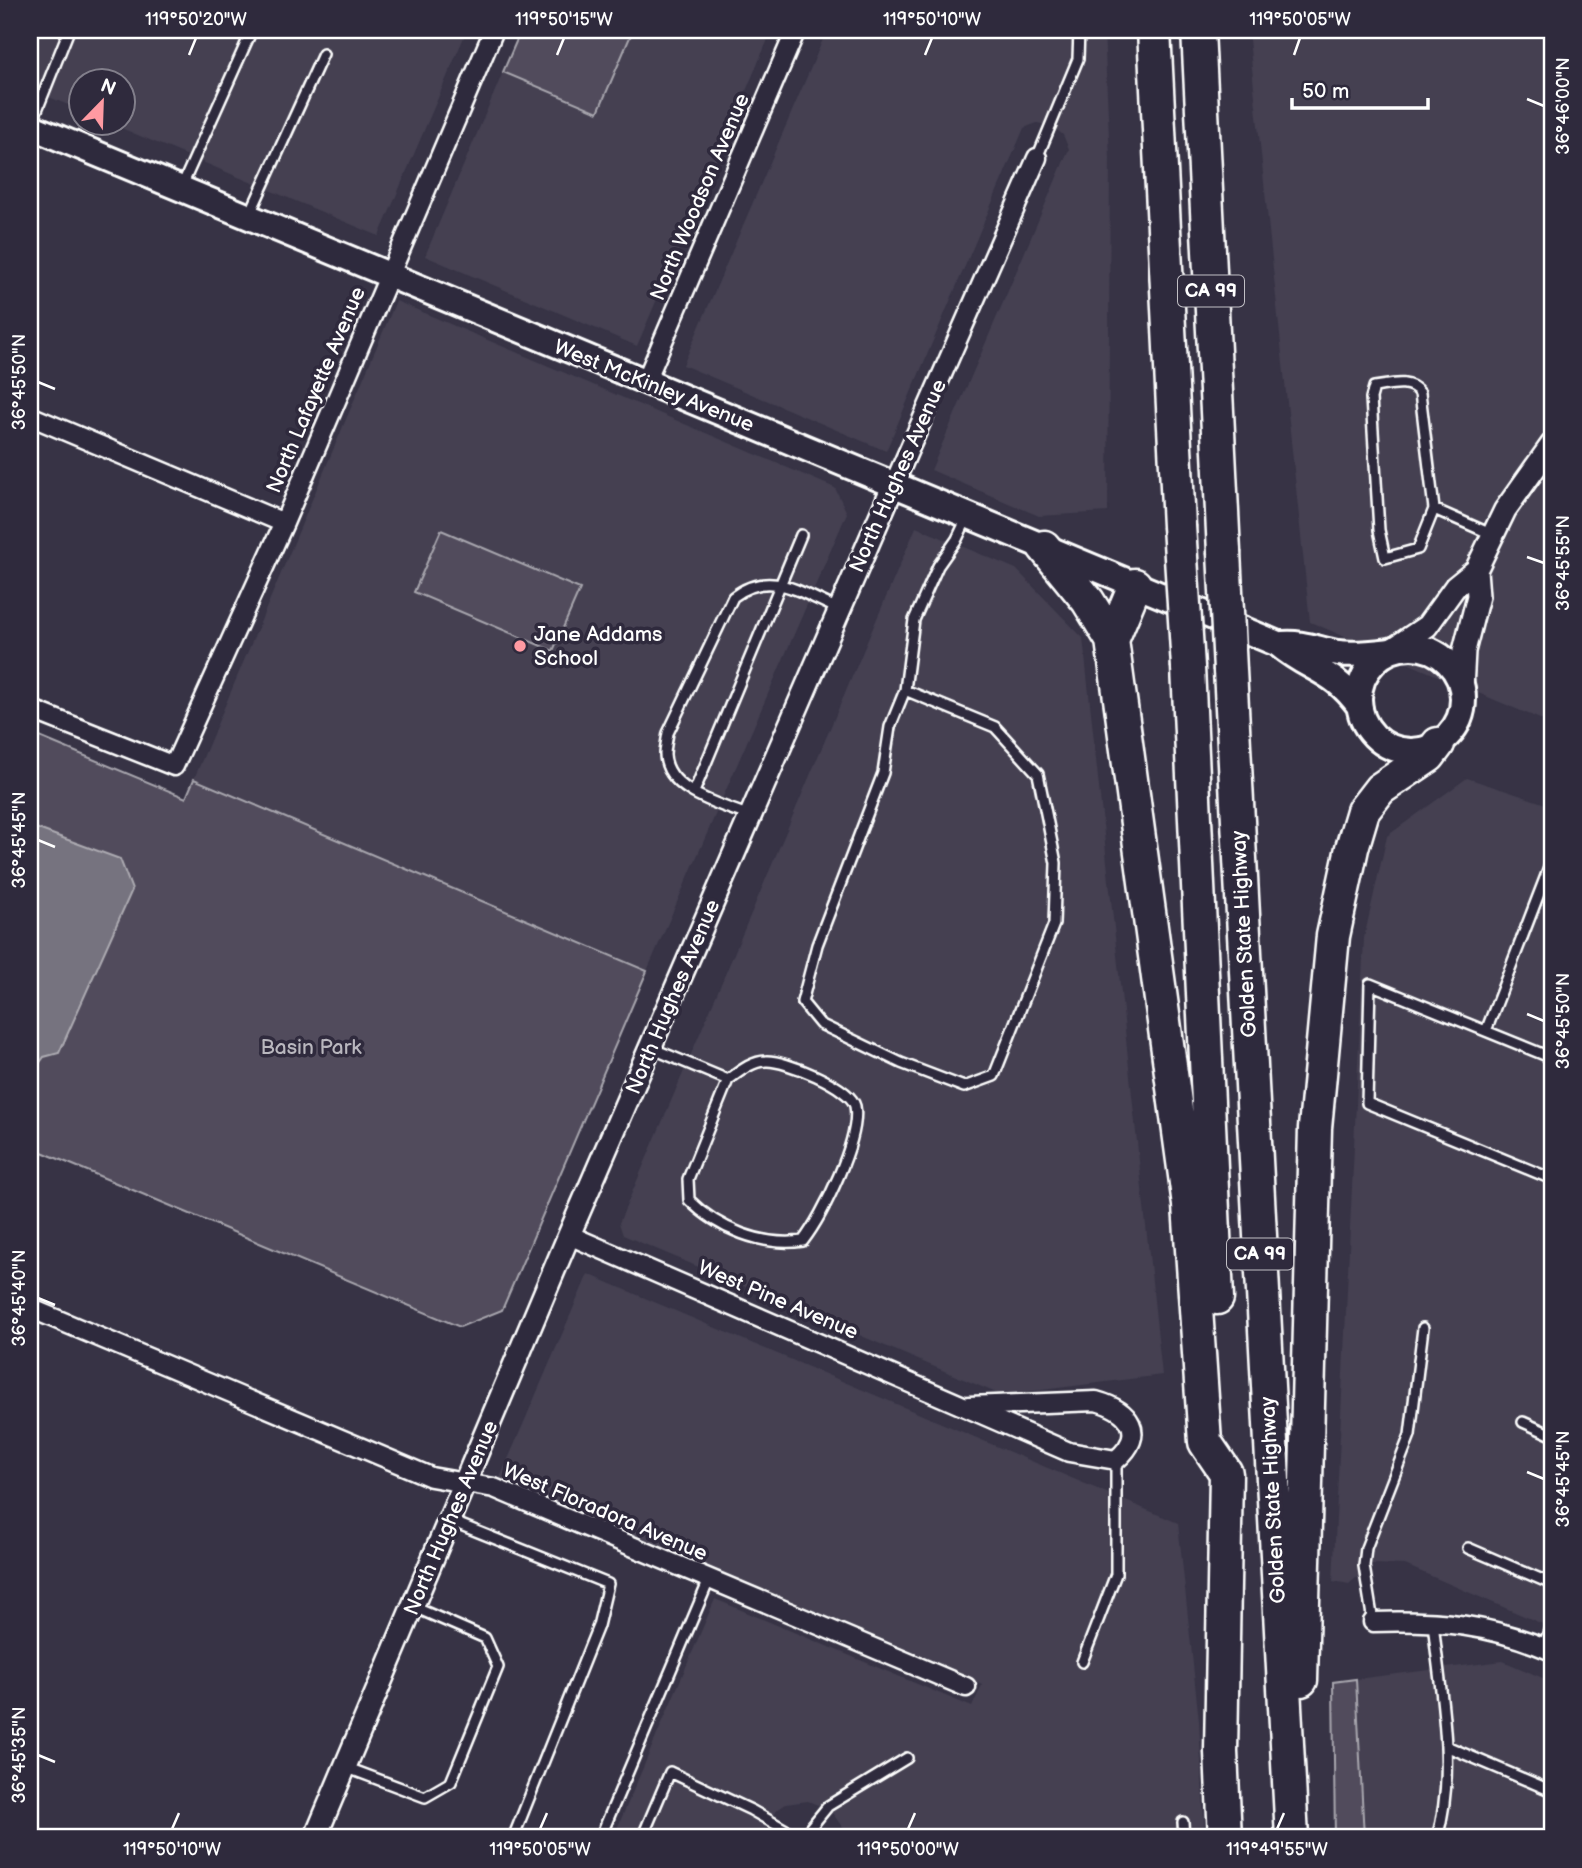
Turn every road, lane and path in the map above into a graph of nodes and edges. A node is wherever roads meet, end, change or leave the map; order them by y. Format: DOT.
graph roads {
  1 [pos="69,30"];
  2 [pos="252,30"];
  3 [pos="494,30"];
  4 [pos="796,30"];
  5 [pos="1079,30"];
  6 [pos="1154,30"];
  7 [pos="1198,30"];
  8 [pos="323,54"];
  9 [pos="30,126"];
  10 [pos="1037,158"];
  11 [pos="181,190"];
  12 [pos="249,218"];
  13 [pos="389,277"];
  14 [pos="645,383"];
  15 [pos="30,416"];
  16 [pos="1552,444"];
  17 [pos="894,484"];
  18 [pos="1434,509"];
  19 [pos="969,514"];
  20 [pos="284,523"];
  21 [pos="1492,534"];
  22 [pos="801,535"];
  23 [pos="1044,547"];
  24 [pos="1476,570"];
  25 [pos="782,585"];
  26 [pos="1135,585"];
  27 [pos="840,610"];
  28 [pos="1112,640"];
  29 [pos="1278,644"];
  30 [pos="1390,651"];
  31 [pos="905,690"];
  32 [pos="1462,690"];
  33 [pos="1360,707"];
  34 [pos="30,709"];
  35 [pos="1438,744"];
  36 [pos="694,792"];
  37 [pos="751,817"];
  38 [pos="1552,860"];
  39 [pos="1486,1031"];
  40 [pos="651,1048"];
  41 [pos="1552,1058"];
  42 [pos="728,1080"];
  43 [pos="1552,1179"];
  44 [pos="569,1235"];
  45 [pos="30,1308"];
  46 [pos="1423,1328"];
  47 [pos="969,1406"];
  48 [pos="1523,1422"];
  49 [pos="1552,1435"];
  50 [pos="1116,1460"];
  51 [pos="1226,1474"];
  52 [pos="466,1483"];
  53 [pos="451,1521"];
  54 [pos="1468,1548"];
  55 [pos="709,1580"];
  56 [pos="1552,1584"];
  57 [pos="414,1607"];
  58 [pos="1433,1620"];
  59 [pos="1373,1622"];
  60 [pos="1552,1623"];
  61 [pos="1547,1649"];
  62 [pos="1082,1662"];
  63 [pos="966,1687"];
  64 [pos="1446,1746"];
  65 [pos="907,1758"];
  66 [pos="345,1767"];
  67 [pos="1552,1791"];
  68 [pos="1183,1822"];
  69 [pos="315,1838"];
  70 [pos="513,1838"];
  71 [pos="600,1838"];
  72 [pos="642,1838"];
  73 [pos="801,1838"];
  74 [pos="1184,1838"];
  75 [pos="1225,1838"];
  76 [pos="1245,1838"];
  77 [pos="1292,1838"];
  78 [pos="1437,1838"];
  1 -- 9 [label="lane"];
  2 -- 11 [label="lane"];
  3 -- 13 [label="street, North Lafayette Avenue"];
  4 -- 14 [label="street, North Woodson Avenue"];
  5 -- 10 [label="lane"];
  6 -- 51 [label="highway, Golden State Highway / CA 99, bridge"];
  7 -- 77 [label="highway, Golden State Highway / CA 99, bridge"];
  8 -- 12 [label="lane"];
  9 -- 11 [label="main road, West McKinley Avenue"];
  10 -- 17 [label="street, North Hughes Avenue"];
  11 -- 12 [label="main road, West McKinley Avenue"];
  12 -- 13 [label="main road, West McKinley Avenue"];
  13 -- 14 [label="main road, West McKinley Avenue"];
  13 -- 20 [label="street, North Lafayette Avenue"];
  14 -- 17 [label="main road, West McKinley Avenue"];
  15 -- 20 [label="street"];
  16 -- 21 [label="street"];
  17 -- 19 [label="main road, West McKinley Avenue"];
  17 -- 27 [label="street, North Hughes Avenue"];
  18 -- 18 [label="lane"];
  18 -- 21 [label="lane"];
  19 -- 23 [label="main road, West McKinley Avenue"];
  19 -- 31 [label="lane"];
  20 -- 34 [label="street, North Lafayette Avenue"];
  21 -- 24 [label="street"];
  22 -- 25 [label="lane"];
  23 -- 26 [label="main road, West McKinley Avenue"];
  23 -- 28 [label="highway"];
  24 -- 30 [label="street"];
  24 -- 32 [label="street"];
  25 -- 27 [label="lane"];
  25 -- 36 [label="lane"];
  25 -- 36 [label="lane"];
  26 -- 28 [label="highway"];
  26 -- 29 [label="main road, West McKinley Avenue"];
  27 -- 37 [label="street, North Hughes Avenue"];
  28 -- 51 [label="highway"];
  29 -- 30 [label="main road, West McKinley Avenue"];
  29 -- 33 [label="main road, West McKinley Avenue"];
  30 -- 32 [label="main road, West McKinley Avenue"];
  30 -- 33 [label="main road"];
  31 -- 31 [label="lane"];
  32 -- 35 [label="main road"];
  33 -- 35 [label="main road, West McKinley Avenue"];
  35 -- 77 [label="highway"];
  36 -- 37 [label="lane"];
  37 -- 40 [label="street, North Hughes Avenue"];
  38 -- 39 [label="lane"];
  39 -- 41 [label="lane"];
  39 -- 43 [label="lane"];
  40 -- 42 [label="lane"];
  40 -- 44 [label="street, North Hughes Avenue"];
  42 -- 42 [label="lane"];
  44 -- 47 [label="street, West Pine Avenue"];
  44 -- 52 [label="street, North Hughes Avenue"];
  45 -- 52 [label="street, West Floradora Avenue"];
  46 -- 59 [label="lane"];
  47 -- 50 [label="street, West Pine Avenue"];
  47 -- 50 [label="street, West Pine Avenue"];
  48 -- 49 [label="lane"];
  50 -- 62 [label="lane"];
  51 -- 75 [label="highway"];
  51 -- 76 [label="highway, Golden State Highway / CA 99"];
  52 -- 53 [label="street, North Hughes Avenue"];
  52 -- 55 [label="street, West Floradora Avenue"];
  53 -- 57 [label="street, North Hughes Avenue"];
  53 -- 70 [label="lane"];
  54 -- 56 [label="lane"];
  55 -- 63 [label="street, West Floradora Avenue"];
  55 -- 71 [label="lane"];
  57 -- 66 [label="street, North Hughes Avenue"];
  57 -- 66 [label="lane"];
  58 -- 59 [label="street"];
  58 -- 61 [label="street"];
  58 -- 64 [label="lane"];
  60 -- 61 [label="lane"];
  64 -- 67 [label="lane"];
  64 -- 78 [label="lane"];
  65 -- 73 [label="lane"];
  66 -- 69 [label="street, North Hughes Avenue"];
  68 -- 74 [label="lane"];
  72 -- 73 [label="lane"];
}
